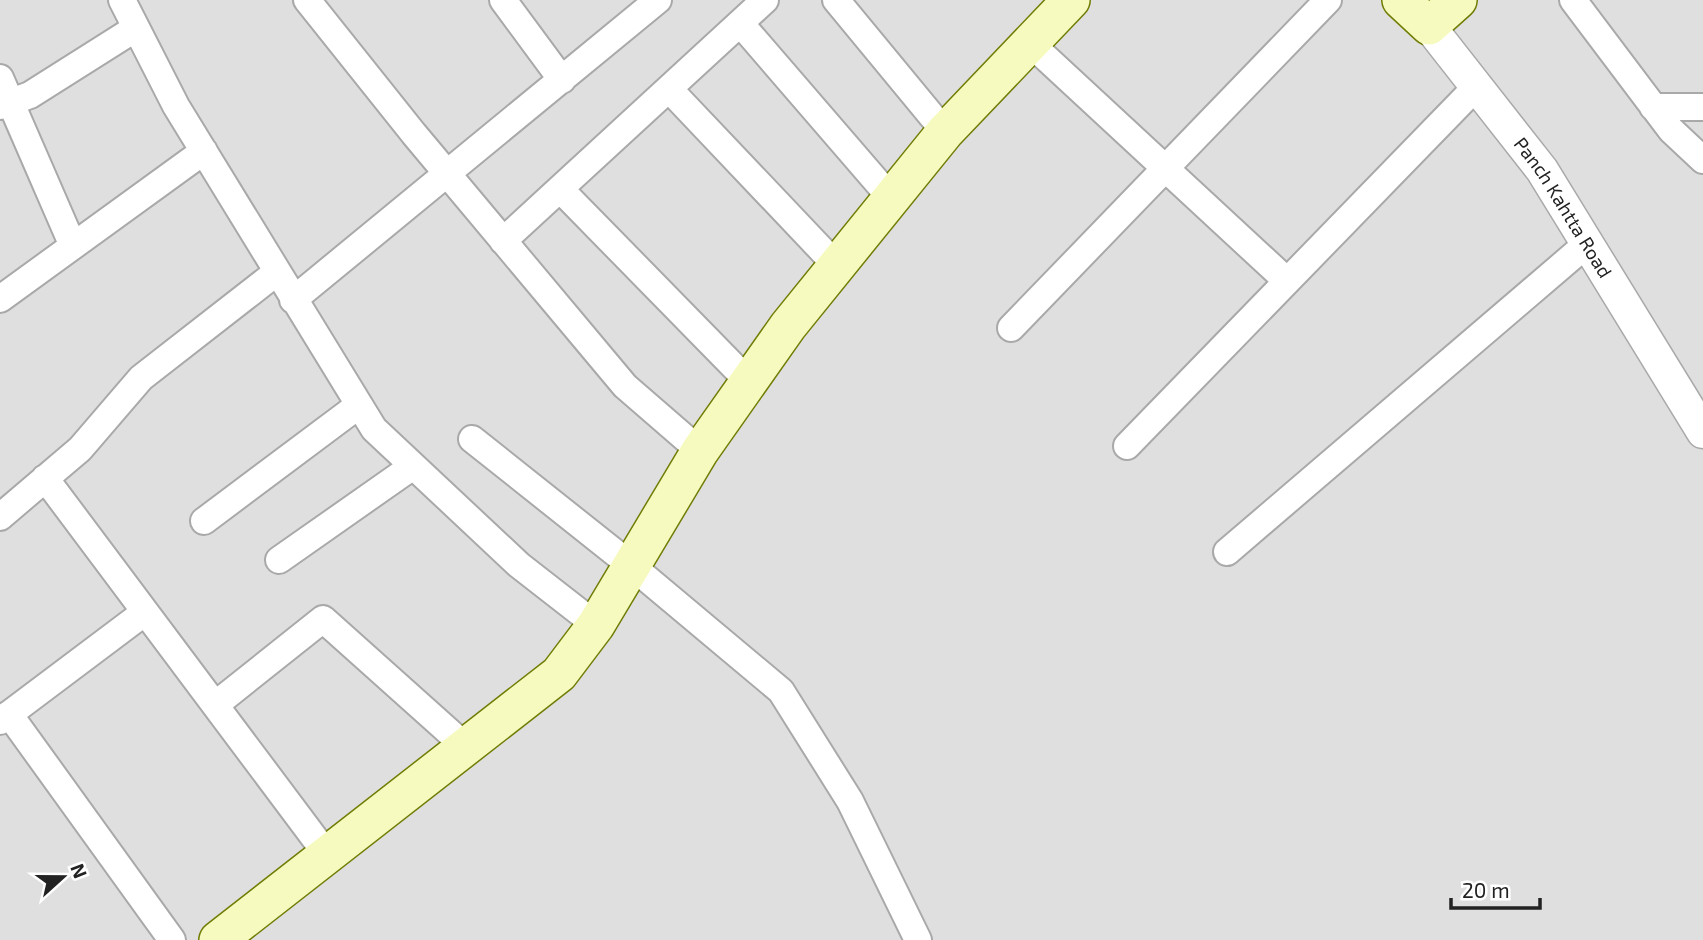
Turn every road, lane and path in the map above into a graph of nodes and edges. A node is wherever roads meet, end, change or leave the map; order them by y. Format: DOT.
graph roads {
  1 [pos="122,0"];
  2 [pos="307,0"];
  3 [pos="503,0"];
  4 [pos="658,0"];
  5 [pos="765,0"];
  6 [pos="836,0"];
  7 [pos="1071,0"];
  8 [pos="1328,0"];
  9 [pos="1401,0"];
  10 [pos="1458,0"];
  11 [pos="1573,0"];
  12 [pos="740,23"];
  13 [pos="1429,26"];
  14 [pos="136,28"];
  15 [pos="1030,43"];
  16 [pos="562,79"];
  17 [pos="1476,87"];
  18 [pos="669,89"];
  19 [pos="3,95"];
  20 [pos="1653,107"];
  21 [pos="1703,107"];
  22 [pos="945,132"];
  23 [pos="204,151"];
  24 [pos="1703,160"];
  25 [pos="1166,168"];
  26 [pos="447,174"];
  27 [pos="560,188"];
  28 [pos="891,198"];
  29 [pos="503,241"];
  30 [pos="1588,243"];
  31 [pos="73,246"];
  32 [pos="837,266"];
  33 [pos="277,272"];
  34 [pos="1287,281"];
  35 [pos="0,299"];
  36 [pos="293,300"];
  37 [pos="1011,328"];
  38 [pos="749,382"];
  39 [pos="359,405"];
  40 [pos="1703,432"];
  41 [pos="472,439"];
  42 [pos="1127,446"];
  43 [pos="700,451"];
  44 [pos="413,466"];
  45 [pos="45,478"];
  46 [pos="0,517"];
  47 [pos="204,521"];
  48 [pos="1227,552"];
  49 [pos="279,560"];
  50 [pos="633,567"];
  51 [pos="145,612"];
  52 [pos="596,625"];
  53 [pos="215,705"];
  54 [pos="5,718"];
  55 [pos="466,747"];
  56 [pos="328,856"];
  57 [pos="172,940"];
  58 [pos="218,940"];
  59 [pos="918,940"];
  1 -- 14 [label="street"];
  2 -- 26 [label="street"];
  3 -- 16 [label="street"];
  4 -- 16 [label="street"];
  5 -- 12 [label="street"];
  6 -- 22 [label="street"];
  7 -- 15 [label="main road"];
  8 -- 25 [label="street"];
  9 -- 13 [label="main road, Panch Kahtta Road"];
  10 -- 13 [label="main road"];
  11 -- 20 [label="street"];
  12 -- 18 [label="street"];
  12 -- 28 [label="street"];
  13 -- 17 [label="street, Panch Kahtta Road"];
  14 -- 19 [label="street"];
  14 -- 23 [label="street"];
  15 -- 22 [label="main road"];
  15 -- 25 [label="street"];
  16 -- 26 [label="street"];
  17 -- 30 [label="street, Panch Kahtta Road"];
  17 -- 34 [label="street"];
  18 -- 27 [label="street"];
  18 -- 32 [label="street"];
  19 -- 31 [label="street"];
  20 -- 21 [label="street"];
  20 -- 24 [label="street"];
  22 -- 28 [label="main road"];
  23 -- 31 [label="street"];
  23 -- 33 [label="street"];
  25 -- 34 [label="street"];
  25 -- 37 [label="street"];
  26 -- 29 [label="street"];
  26 -- 36 [label="street"];
  27 -- 29 [label="street"];
  27 -- 38 [label="street"];
  28 -- 32 [label="main road"];
  29 -- 43 [label="street"];
  30 -- 40 [label="street, Panch Kahtta Road"];
  30 -- 48 [label="street"];
  31 -- 35 [label="street"];
  32 -- 38 [label="main road"];
  33 -- 36 [label="street"];
  33 -- 45 [label="street"];
  34 -- 42 [label="street"];
  36 -- 39 [label="street"];
  38 -- 43 [label="main road"];
  39 -- 44 [label="street"];
  39 -- 47 [label="street"];
  41 -- 50 [label="street"];
  43 -- 50 [label="main road"];
  44 -- 49 [label="street"];
  44 -- 52 [label="street"];
  45 -- 46 [label="street"];
  45 -- 51 [label="street"];
  50 -- 52 [label="main road"];
  50 -- 59 [label="street"];
  51 -- 53 [label="street"];
  51 -- 54 [label="street"];
  52 -- 55 [label="main road"];
  53 -- 55 [label="street"];
  53 -- 56 [label="street"];
  54 -- 57 [label="street"];
  55 -- 56 [label="main road"];
  56 -- 58 [label="main road"];
}
